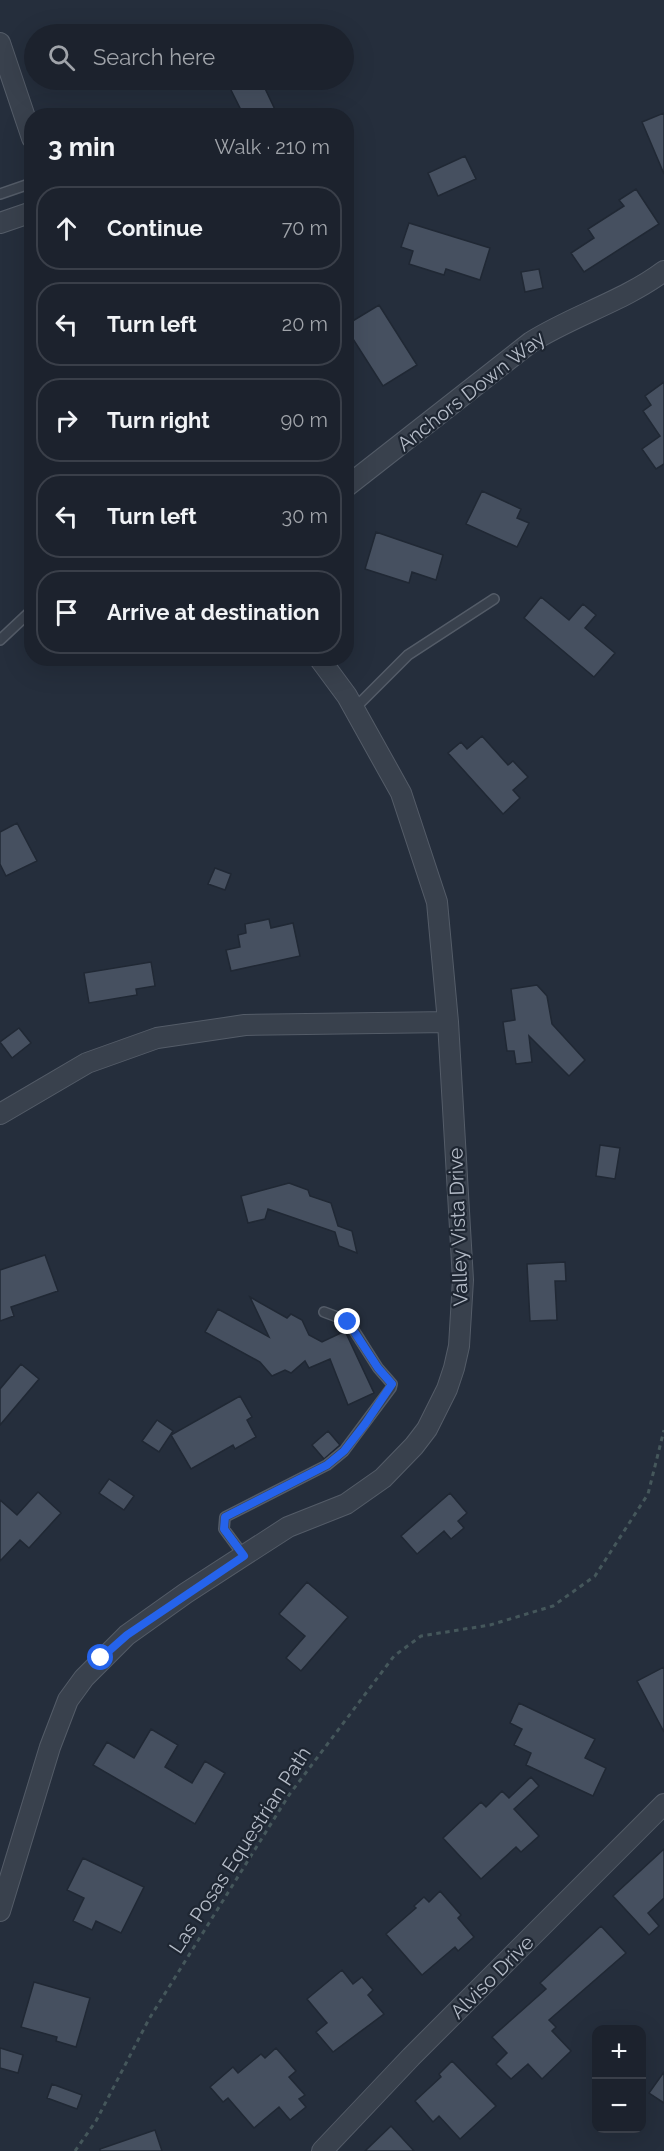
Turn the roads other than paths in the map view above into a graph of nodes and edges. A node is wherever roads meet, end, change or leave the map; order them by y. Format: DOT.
graph roads {
  1 [pos="0,43"];
  2 [pos="24,114"];
  3 [pos="24,186"];
  4 [pos="0,194"];
  5 [pos="24,215"];
  6 [pos="0,223"];
  7 [pos="664,271"];
  8 [pos="354,481"];
  9 [pos="494,599"];
  10 [pos="24,618"];
  11 [pos="0,640"];
  12 [pos="324,666"];
  13 [pos="354,709"];
  14 [pos="448,1022"];
  15 [pos="0,1114"];
  16 [pos="324,1312"];
  17 [pos="244,1556"];
  18 [pos="664,1804"];
  19 [pos="0,1911"];
  20 [pos="322,2151"];
  1 -- 2 [label="street"];
  3 -- 4 [label="lane"];
  5 -- 6 [label="street"];
  7 -- 8 [label="street, Anchors Down Way"];
  9 -- 13 [label="lane"];
  10 -- 11 [label="lane"];
  12 -- 13 [label="street, Valley Vista Drive"];
  13 -- 14 [label="street, Valley Vista Drive"];
  14 -- 15 [label="street"];
  14 -- 17 [label="street, Valley Vista Drive"];
  16 -- 17 [label="lane"];
  17 -- 19 [label="street, Valley Vista Drive"];
  18 -- 20 [label="street, Alviso Drive"];
}
